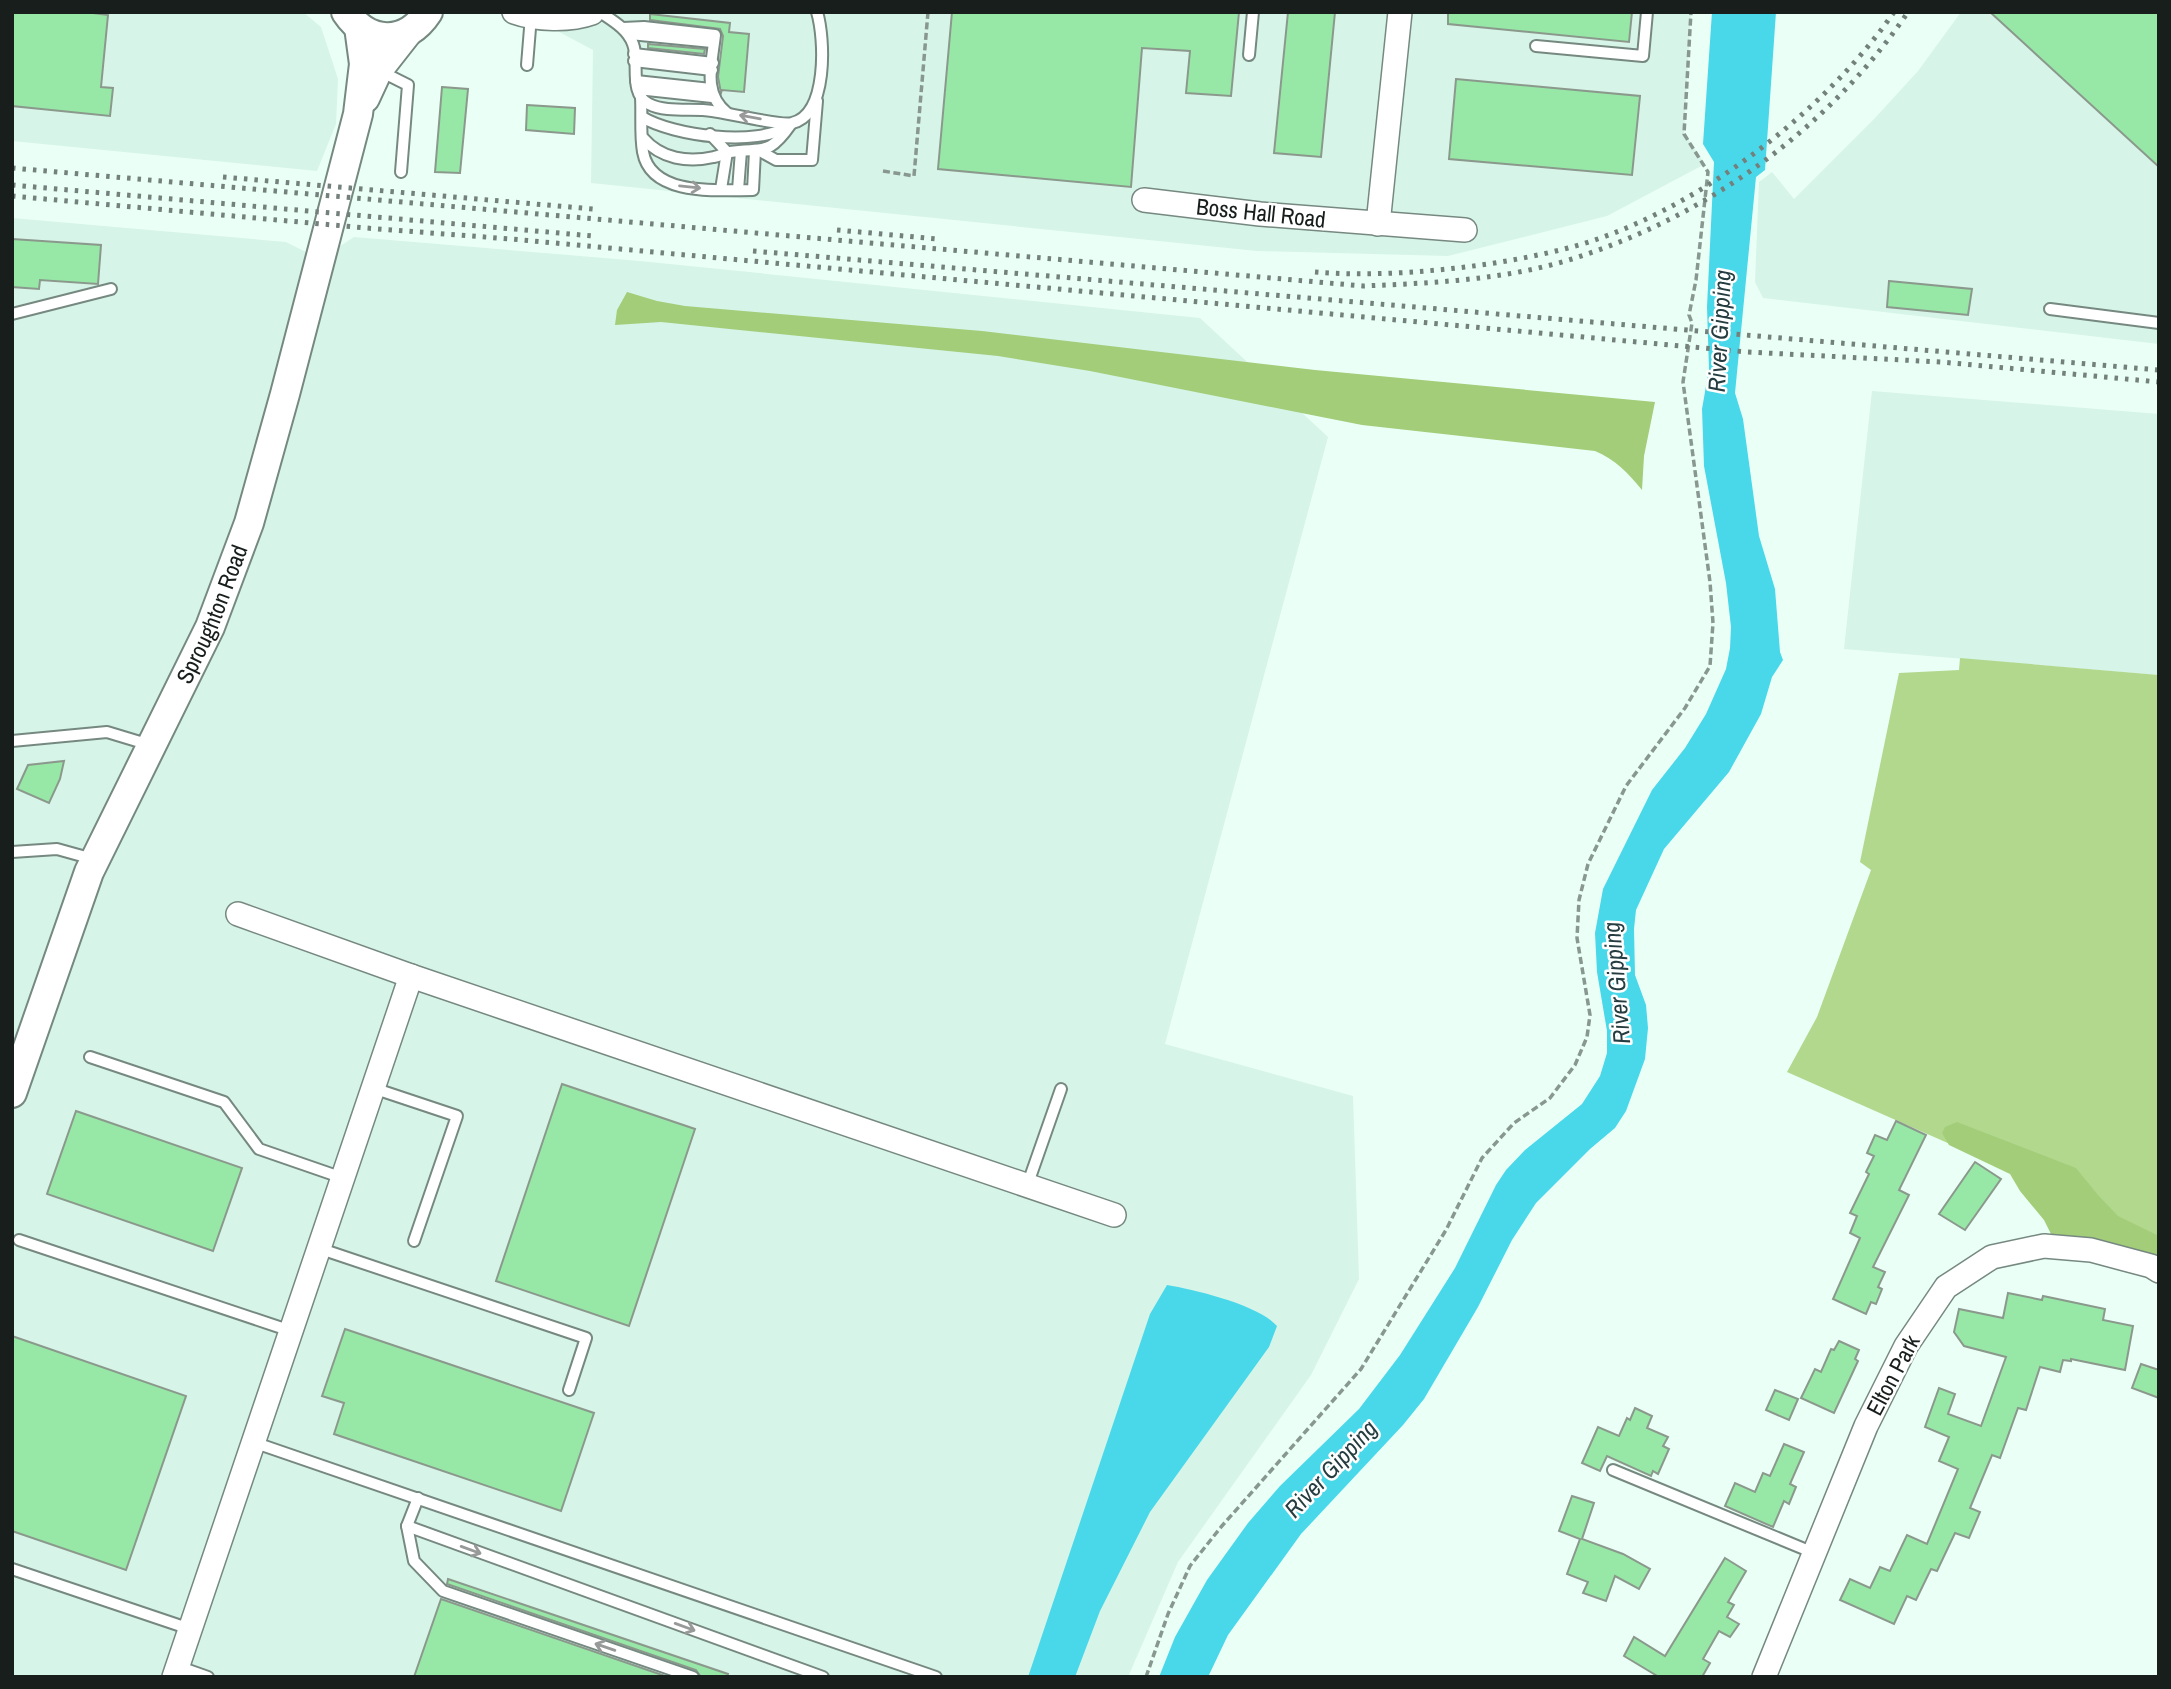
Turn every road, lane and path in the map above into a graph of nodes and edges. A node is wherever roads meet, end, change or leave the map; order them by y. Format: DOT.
graph roads {
  1 [pos="817,12"];
  2 [pos="928,12"];
  3 [pos="1253,12"];
  4 [pos="1400,12"];
  5 [pos="1647,12"];
  6 [pos="1691,12"];
  7 [pos="522,14"];
  8 [pos="349,16"];
  9 [pos="425,19"];
  10 [pos="608,19"];
  11 [pos="1536,46"];
  12 [pos="1249,55"];
  13 [pos="634,57"];
  14 [pos="527,65"];
  15 [pos="712,66"];
  16 [pos="379,70"];
  17 [pos="638,89"];
  18 [pos="711,93"];
  19 [pos="817,99"];
  20 [pos="727,113"];
  21 [pos="358,114"];
  22 [pos="642,117"];
  23 [pos="791,124"];
  24 [pos="710,134"];
  25 [pos="643,138"];
  26 [pos="741,151"];
  27 [pos="758,151"];
  28 [pos="727,152"];
  29 [pos="883,171"];
  30 [pos="401,172"];
  31 [pos="721,189"];
  32 [pos="738,190"];
  33 [pos="1144,200"];
  34 [pos="1378,224"];
  35 [pos="1465,230"];
  36 [pos="111,289"];
  37 [pos="2050,309"];
  38 [pos="12,314"];
  39 [pos="2159,323"];
  40 [pos="12,741"];
  41 [pos="153,745"];
  42 [pos="12,852"];
  43 [pos="95,860"];
  44 [pos="238,914"];
  45 [pos="411,976"];
  46 [pos="90,1057"];
  47 [pos="373,1088"];
  48 [pos="1060,1088"];
  49 [pos="12,1093"];
  50 [pos="343,1178"];
  51 [pos="1027,1186"];
  52 [pos="1114,1215"];
  53 [pos="19,1240"];
  54 [pos="414,1241"];
  55 [pos="318,1248"];
  56 [pos="2159,1271"];
  57 [pos="291,1331"];
  58 [pos="569,1390"];
  59 [pos="253,1443"];
  60 [pos="1612,1471"];
  61 [pos="418,1498"];
  62 [pos="407,1526"];
  63 [pos="1814,1553"];
  64 [pos="12,1569"];
  65 [pos="190,1629"];
  66 [pos="176,1672"];
  67 [pos="208,1677"];
  68 [pos="693,1677"];
  69 [pos="823,1677"];
  70 [pos="936,1677"];
  71 [pos="1146,1677"];
  72 [pos="1764,1677"];
  1 -- 19 [label="lane"];
  2 -- 29 [label="path"];
  3 -- 12 [label="lane"];
  4 -- 34 [label="street"];
  5 -- 11 [label="lane"];
  6 -- 71 [label="path"];
  7 -- 10 [label="street"];
  7 -- 14 [label="lane"];
  8 -- 9 [label="street, Sproughton Road"];
  8 -- 21 [label="street, Sproughton Road"];
  9 -- 16 [label="street, Sproughton Road"];
  10 -- 13 [label="lane"];
  10 -- 15 [label="lane"];
  13 -- 15 [label="lane"];
  13 -- 17 [label="lane"];
  15 -- 18 [label="lane"];
  16 -- 21 [label="street, Sproughton Road"];
  16 -- 30 [label="lane"];
  17 -- 18 [label="lane"];
  17 -- 20 [label="lane"];
  17 -- 22 [label="lane"];
  18 -- 20 [label="lane"];
  19 -- 23 [label="lane"];
  19 -- 27 [label="lane"];
  23 -- 20 [label="lane, one-way"];
  21 -- 41 [label="street, Sproughton Road"];
  22 -- 24 [label="lane"];
  22 -- 25 [label="lane"];
  23 -- 24 [label="lane"];
  23 -- 27 [label="lane"];
  24 -- 28 [label="lane"];
  25 -- 28 [label="lane"];
  25 -- 31 [label="lane, one-way"];
  26 -- 27 [label="lane"];
  26 -- 28 [label="lane"];
  26 -- 32 [label="lane"];
  27 -- 32 [label="lane"];
  28 -- 31 [label="lane"];
  31 -- 32 [label="lane"];
  33 -- 34 [label="street, Boss Hall Road"];
  34 -- 35 [label="street, Boss Hall Road"];
  36 -- 38 [label="lane"];
  37 -- 39 [label="lane"];
  40 -- 41 [label="lane"];
  41 -- 43 [label="street, Sproughton Road"];
  42 -- 43 [label="lane"];
  43 -- 49 [label="street, Sproughton Road"];
  44 -- 45 [label="street"];
  45 -- 47 [label="street"];
  45 -- 51 [label="street"];
  46 -- 50 [label="lane"];
  47 -- 50 [label="street"];
  47 -- 54 [label="lane"];
  48 -- 51 [label="lane"];
  50 -- 55 [label="street"];
  51 -- 52 [label="street"];
  53 -- 57 [label="lane"];
  55 -- 57 [label="street"];
  55 -- 58 [label="lane"];
  56 -- 63 [label="street, Elton Park"];
  57 -- 59 [label="street"];
  59 -- 61 [label="lane"];
  59 -- 65 [label="street"];
  60 -- 63 [label="lane"];
  61 -- 62 [label="lane"];
  61 -- 70 [label="lane"];
  68 -- 62 [label="lane, one-way"];
  62 -- 69 [label="lane, one-way"];
  63 -- 72 [label="street, Elton Park"];
  64 -- 65 [label="lane"];
  65 -- 66 [label="street"];
  66 -- 67 [label="lane"];
}
